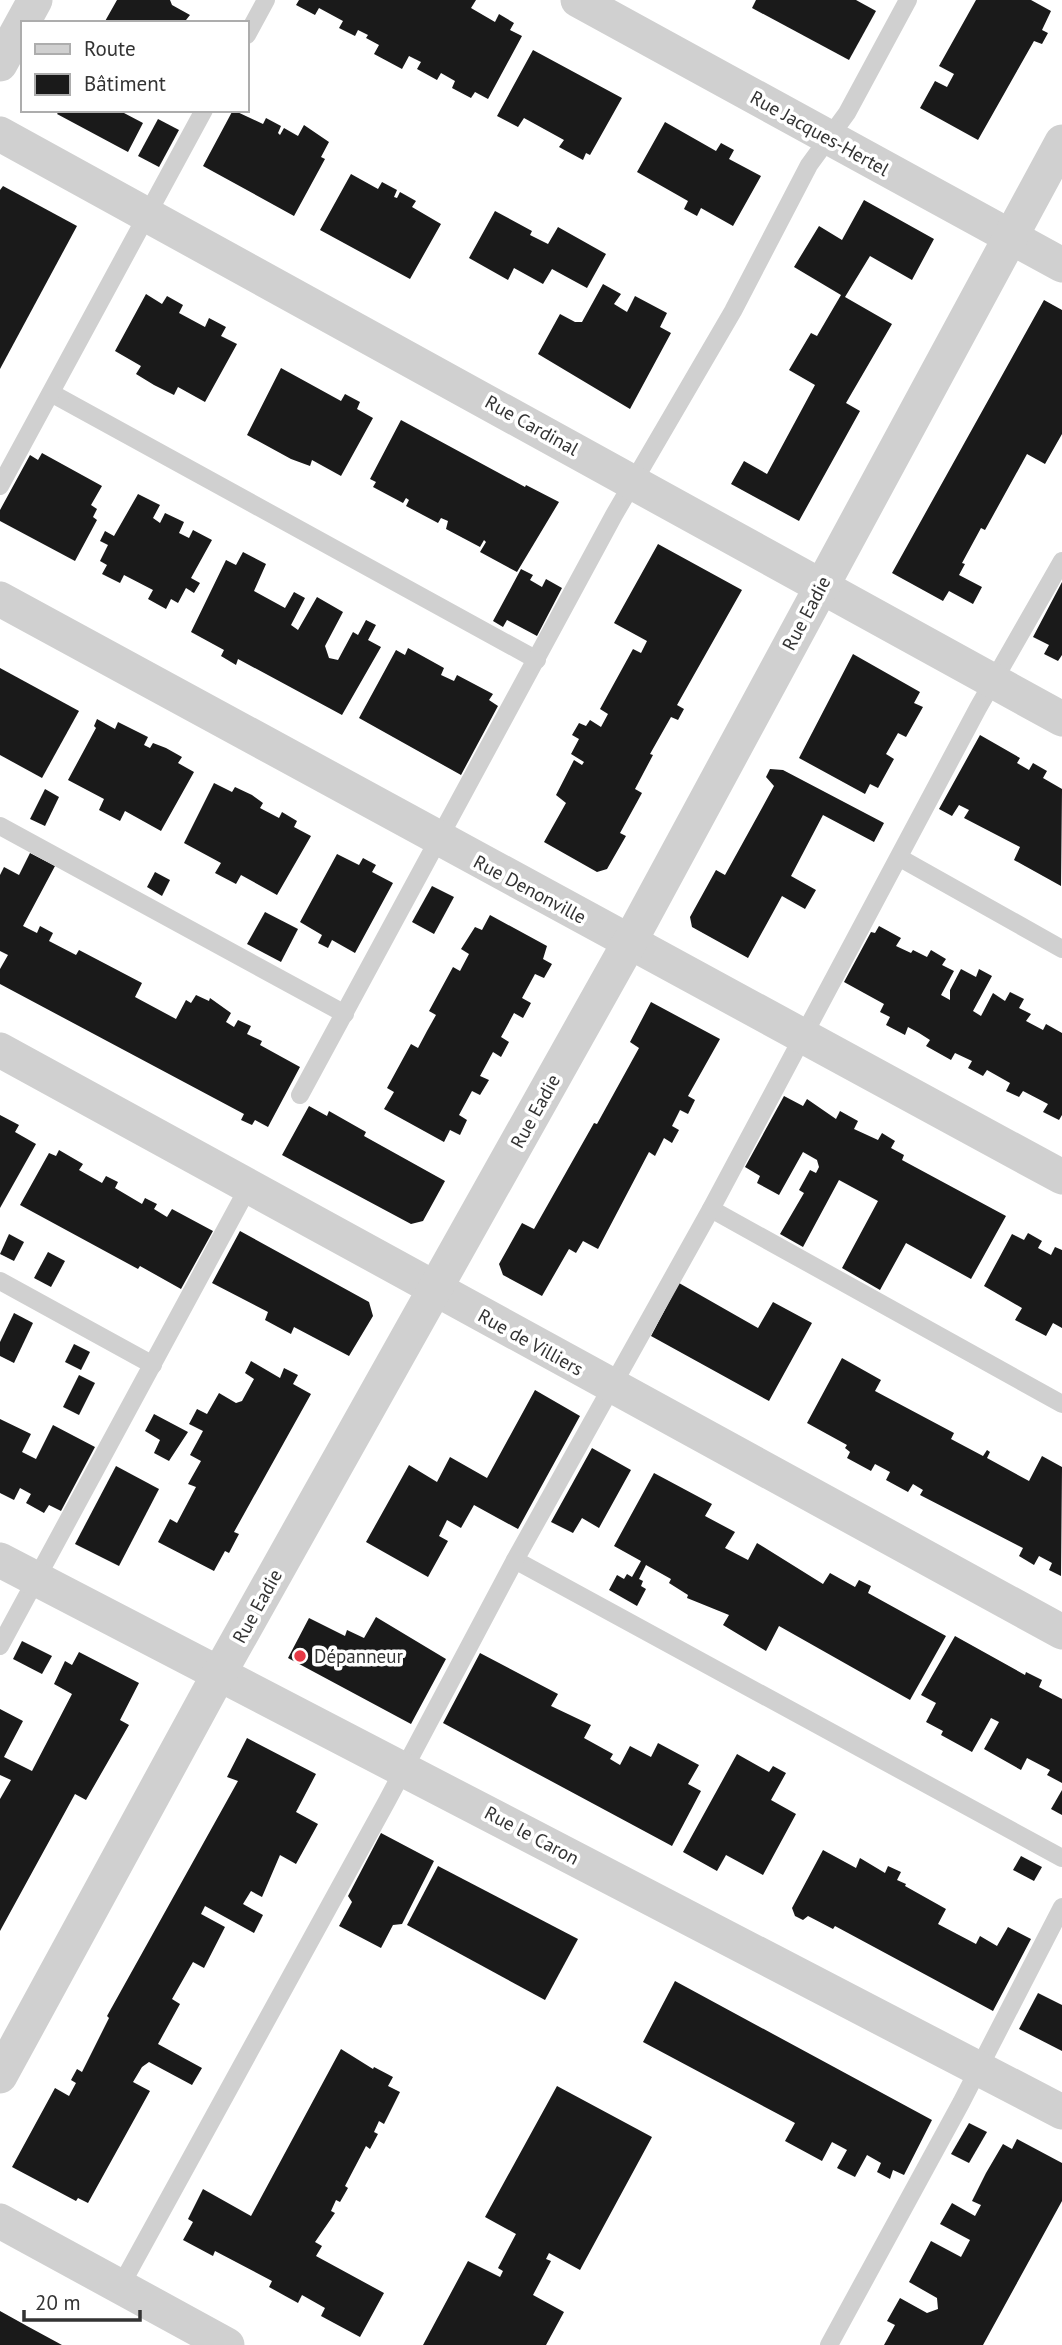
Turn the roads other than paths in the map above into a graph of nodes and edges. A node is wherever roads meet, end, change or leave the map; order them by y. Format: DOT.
graph roads {
  1 [pos="35,0"];
  2 [pos="266,0"];
  3 [pos="578,0"];
  4 [pos="908,0"];
  5 [pos="24,21"];
  6 [pos="21,26"];
  7 [pos="248,33"];
  8 [pos="0,64"];
  9 [pos="203,112"];
  10 [pos="0,134"];
  11 [pos="828,138"];
  12 [pos="1062,142"];
  13 [pos="147,216"];
  14 [pos="1011,237"];
  15 [pos="1062,265"];
  16 [pos="51,393"];
  17 [pos="634,481"];
  18 [pos="0,486"];
  19 [pos="1062,561"];
  20 [pos="821,586"];
  21 [pos="0,599"];
  22 [pos="537,660"];
  23 [pos="994,682"];
  24 [pos="1062,719"];
  25 [pos="0,826"];
  26 [pos="438,840"];
  27 [pos="900,858"];
  28 [pos="629,943"];
  29 [pos="1062,949"];
  30 [pos="345,1014"];
  31 [pos="804,1036"];
  32 [pos="0,1050"];
  33 [pos="300,1095"];
  34 [pos="1062,1177"];
  35 [pos="249,1186"];
  36 [pos="711,1209"];
  37 [pos="0,1280"];
  38 [pos="435,1289"];
  39 [pos="153,1365"];
  40 [pos="612,1387"];
  41 [pos="1062,1404"];
  42 [pos="0,1560"];
  43 [pos="515,1560"];
  44 [pos="37,1579"];
  45 [pos="1062,1632"];
  46 [pos="0,1646"];
  47 [pos="220,1672"];
  48 [pos="405,1768"];
  49 [pos="1062,1858"];
  50 [pos="1062,1907"];
  51 [pos="978,2069"];
  52 [pos="0,2076"];
  53 [pos="1062,2112"];
  54 [pos="0,2221"];
  55 [pos="120,2287"];
  56 [pos="227,2345"];
  57 [pos="829,2345"];
  1 -- 5 [label="street"];
  2 -- 7 [label="lane"];
  3 -- 11 [label="street, Rue Jacques-Hertel"];
  4 -- 11 [label="lane"];
  6 -- 8 [label="street"];
  9 -- 13 [label="lane"];
  10 -- 13 [label="street, Rue Cardinal"];
  11 -- 14 [label="street, Rue Jacques-Hertel"];
  11 -- 17 [label="lane"];
  12 -- 14 [label="street, Rue Eadie"];
  13 -- 16 [label="lane"];
  13 -- 17 [label="street, Rue Cardinal"];
  14 -- 15 [label="street, Rue Jacques-Hertel"];
  14 -- 20 [label="street, Rue Eadie"];
  16 -- 18 [label="lane"];
  16 -- 22 [label="lane"];
  17 -- 20 [label="street, Rue Cardinal"];
  17 -- 22 [label="lane"];
  19 -- 23 [label="lane"];
  20 -- 23 [label="street, Rue Cardinal"];
  20 -- 28 [label="street, Rue Eadie"];
  21 -- 26 [label="street, Rue Denonville"];
  22 -- 26 [label="lane"];
  23 -- 24 [label="street, Rue Cardinal"];
  23 -- 27 [label="lane"];
  25 -- 30 [label="lane"];
  26 -- 28 [label="street, Rue Denonville"];
  26 -- 30 [label="lane"];
  27 -- 29 [label="lane"];
  27 -- 31 [label="lane"];
  28 -- 31 [label="street, Rue Denonville"];
  28 -- 38 [label="street, Rue Eadie"];
  30 -- 33 [label="lane"];
  31 -- 34 [label="street, Rue Denonville"];
  31 -- 36 [label="lane"];
  32 -- 35 [label="street, Rue de Villiers"];
  35 -- 38 [label="street, Rue de Villiers"];
  35 -- 39 [label="lane"];
  36 -- 40 [label="lane"];
  36 -- 41 [label="lane"];
  37 -- 39 [label="lane"];
  38 -- 40 [label="street, Rue de Villiers"];
  38 -- 47 [label="street, Rue Eadie"];
  39 -- 44 [label="lane"];
  40 -- 43 [label="lane"];
  40 -- 45 [label="street, Rue de Villiers"];
  42 -- 44 [label="street, Rue le Caron"];
  43 -- 48 [label="lane"];
  43 -- 49 [label="lane"];
  44 -- 46 [label="lane"];
  44 -- 47 [label="street, Rue le Caron"];
  47 -- 48 [label="street, Rue le Caron"];
  47 -- 52 [label="street, Rue Eadie"];
  48 -- 51 [label="street, Rue le Caron"];
  48 -- 55 [label="lane"];
  50 -- 51 [label="lane"];
  51 -- 53 [label="street, Rue le Caron"];
  51 -- 57 [label="lane"];
  54 -- 55 [label="street"];
  55 -- 56 [label="street"];
}
